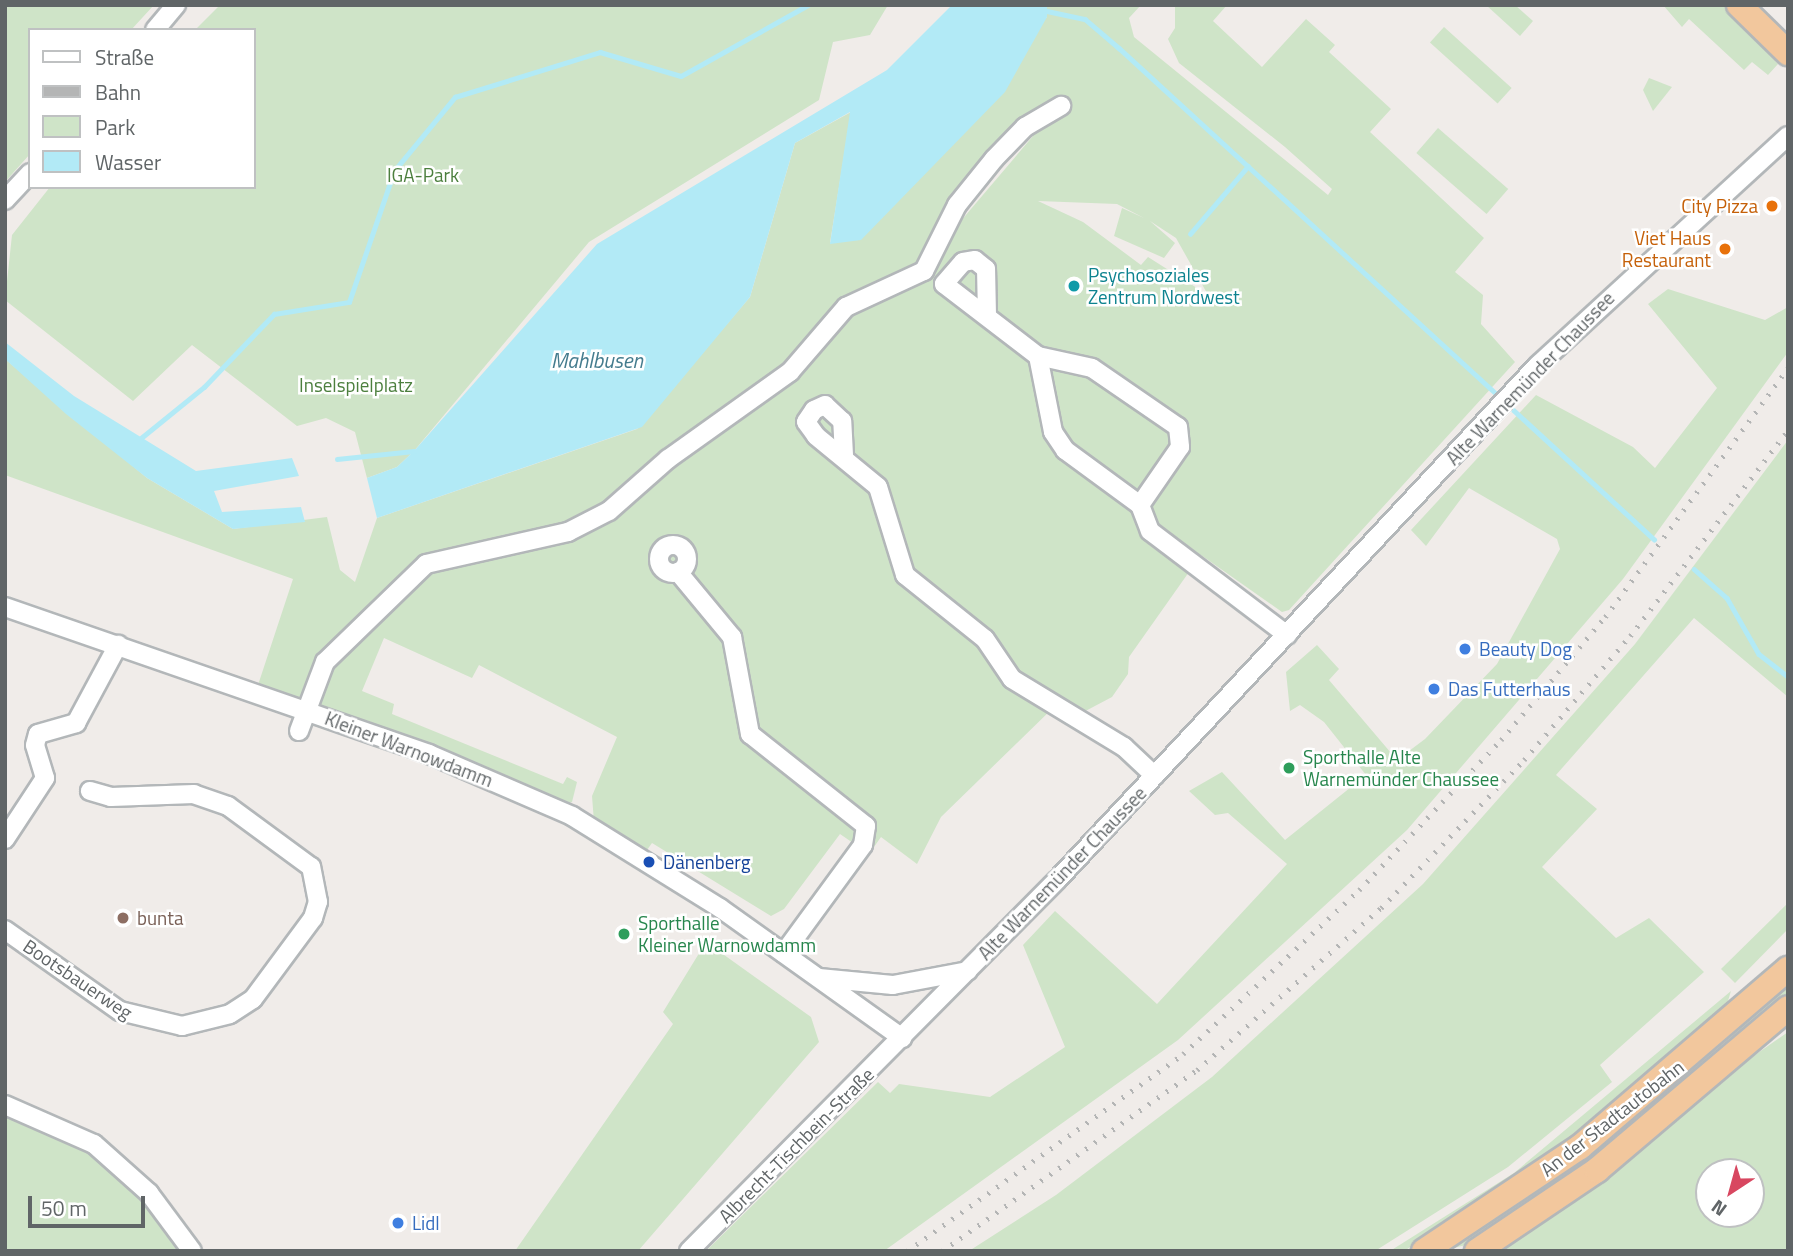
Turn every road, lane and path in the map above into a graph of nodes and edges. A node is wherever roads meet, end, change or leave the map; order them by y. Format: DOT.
graph roads {
  1 [pos="176,5"];
  2 [pos="1739,5"];
  3 [pos="157,28"];
  4 [pos="1788,53"];
  5 [pos="1061,106"];
  6 [pos="1788,136"];
  7 [pos="28,175"];
  8 [pos="5,200"];
  9 [pos="987,315"];
  10 [pos="1038,356"];
  11 [pos="845,455"];
  12 [pos="1140,505"];
  13 [pos="678,572"];
  14 [pos="5,607"];
  15 [pos="1287,635"];
  16 [pos="118,645"];
  17 [pos="308,711"];
  18 [pos="299,731"];
  19 [pos="1155,776"];
  20 [pos="90,791"];
  21 [pos="5,839"];
  22 [pos="5,930"];
  23 [pos="784,953"];
  24 [pos="1788,969"];
  25 [pos="969,971"];
  26 [pos="816,977"];
  27 [pos="1788,1008"];
  28 [pos="902,1038"];
  29 [pos="5,1105"];
  30 [pos="192,1251"];
  31 [pos="689,1251"];
  32 [pos="1424,1251"];
  33 [pos="1477,1251"];
  1 -- 3 [label="street"];
  2 -- 4 [label="highway"];
  5 -- 17 [label="street"];
  6 -- 15 [label="street, Alte Warnemünder Chaussee"];
  7 -- 8 [label="street"];
  9 -- 10 [label="street"];
  10 -- 12 [label="street"];
  10 -- 12 [label="street"];
  11 -- 19 [label="street, Alte Warnemünder Chaussee"];
  12 -- 15 [label="street"];
  13 -- 23 [label="street"];
  14 -- 16 [label="street, Kleiner Warnowdamm"];
  15 -- 19 [label="street, Alte Warnemünder Chaussee"];
  16 -- 17 [label="street, Kleiner Warnowdamm"];
  16 -- 21 [label="street"];
  17 -- 18 [label="street"];
  17 -- 23 [label="street, Kleiner Warnowdamm"];
  19 -- 25 [label="street, Alte Warnemünder Chaussee"];
  20 -- 22 [label="street, Bootsbauerweg"];
  23 -- 26 [label="street, Kleiner Warnowdamm"];
  24 -- 32 [label="highway, An der Stadtautobahn"];
  25 -- 26 [label="street, Alte Warnemünder Chaussee"];
  25 -- 28 [label="street, Alte Warnemünder Chaussee"];
  26 -- 28 [label="street, Kleiner Warnowdamm"];
  27 -- 33 [label="highway, An der Stadtautobahn"];
  28 -- 31 [label="street, Albrecht-Tischbein-Straße"];
  29 -- 30 [label="street"];
}
